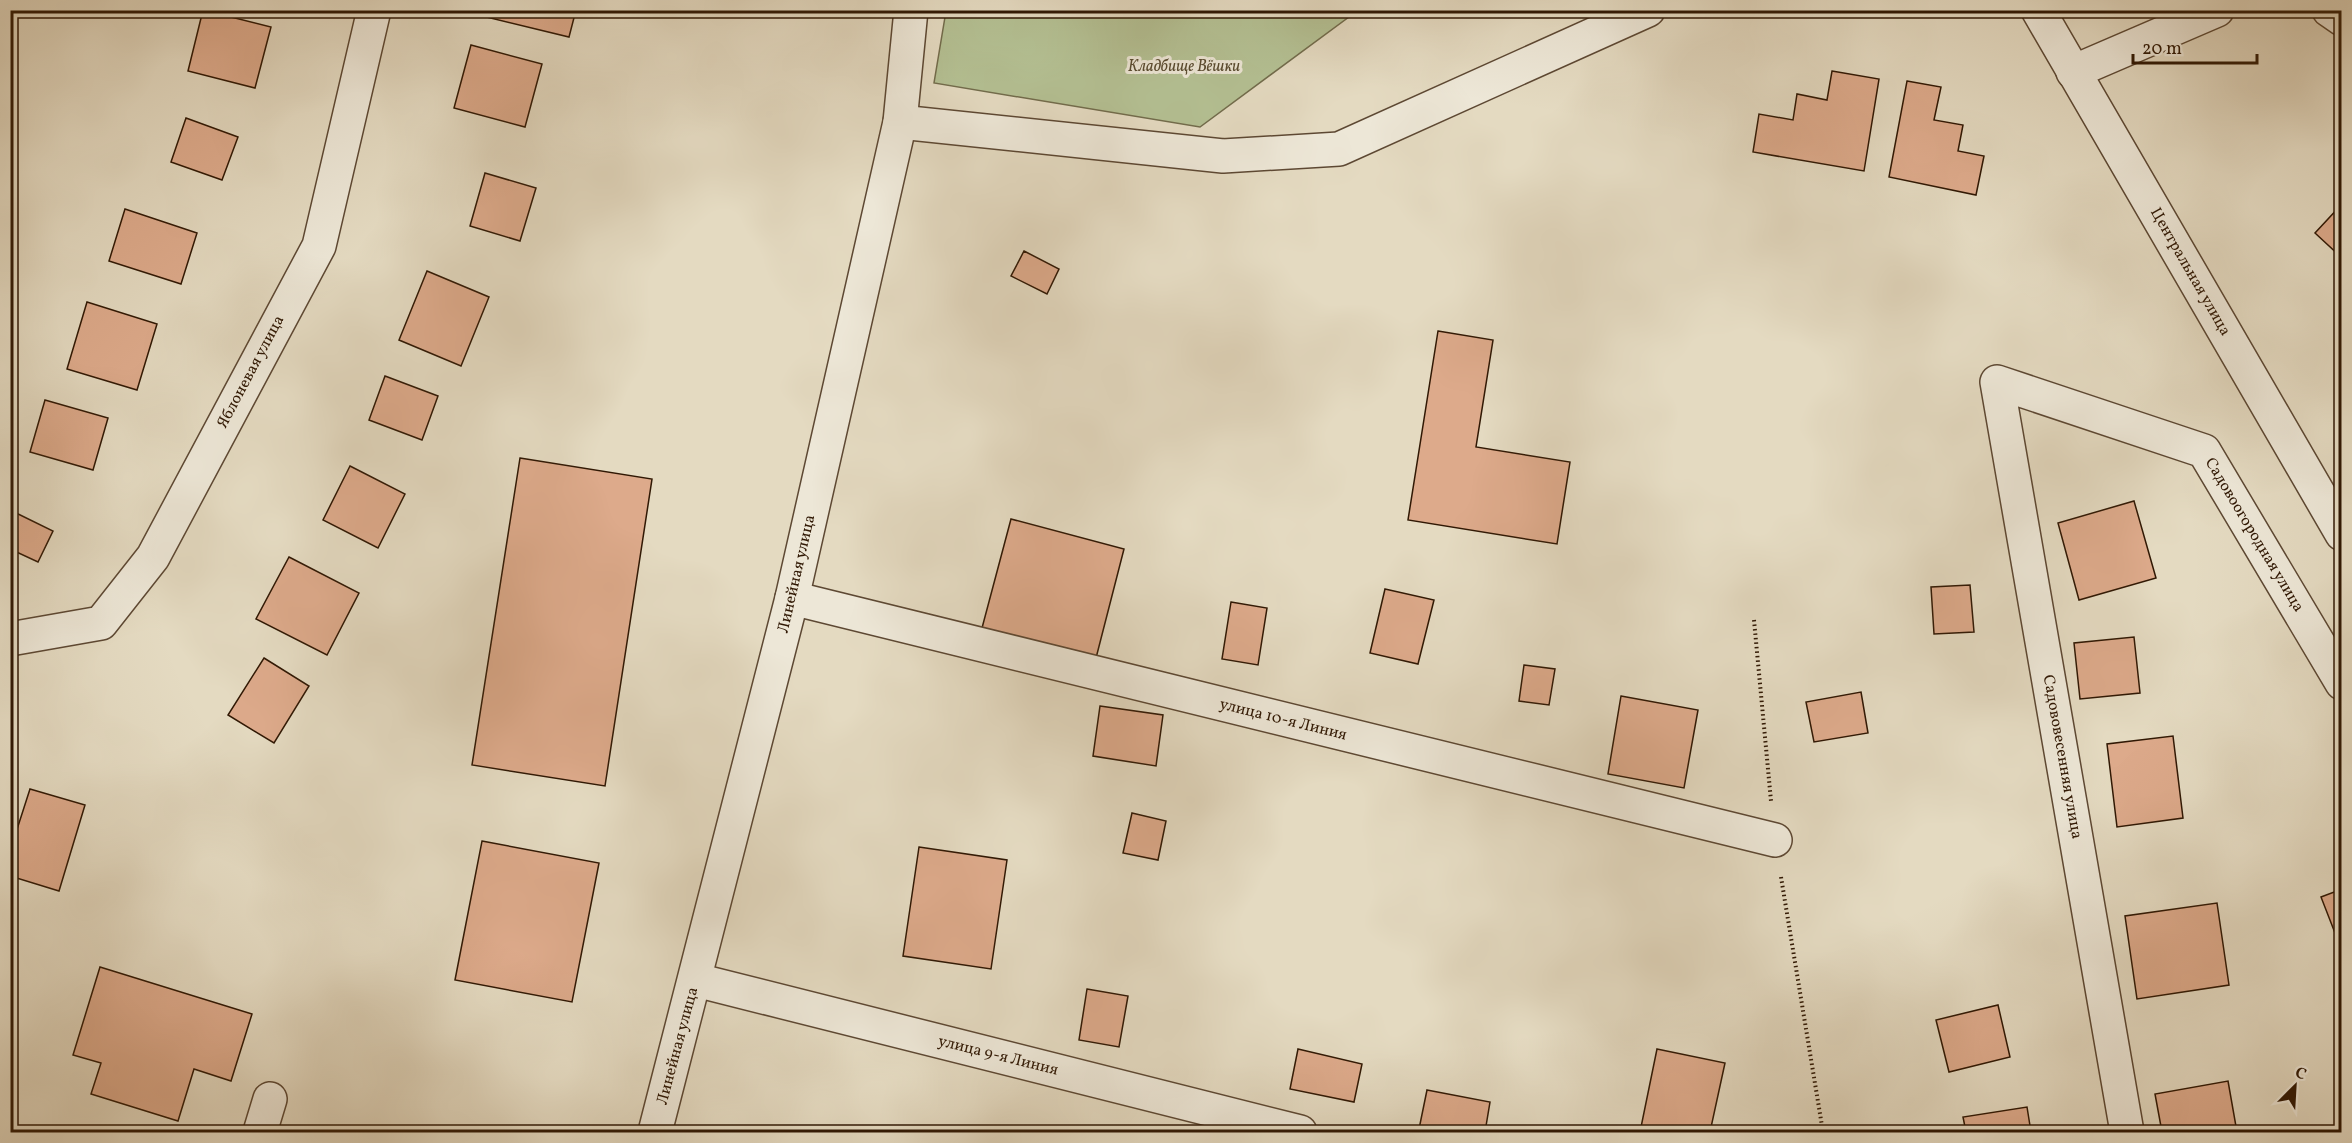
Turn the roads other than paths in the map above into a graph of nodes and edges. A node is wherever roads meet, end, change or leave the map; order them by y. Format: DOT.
graph roads {
  1 [pos="374,10"];
  2 [pos="911,10"];
  3 [pos="1648,10"];
  4 [pos="2038,10"];
  5 [pos="2217,10"];
  6 [pos="2329,10"];
  7 [pos="2342,19"];
  8 [pos="2073,72"];
  9 [pos="900,122"];
  10 [pos="1997,382"];
  11 [pos="2342,534"];
  12 [pos="792,598"];
  13 [pos="10,639"];
  14 [pos="2342,683"];
  15 [pos="1774,840"];
  16 [pos="696,980"];
  17 [pos="270,1099"];
  18 [pos="260,1132"];
  19 [pos="655,1132"];
  20 [pos="1300,1132"];
  21 [pos="2127,1132"];
  1 -- 13 [label="street, Яблоневая улица"];
  2 -- 9 [label="street, Линейная улица"];
  3 -- 9 [label="street"];
  4 -- 8 [label="street, Центральная улица"];
  5 -- 8 [label="street"];
  6 -- 7 [label="street"];
  8 -- 11 [label="street, Центральная улица"];
  9 -- 12 [label="street, Линейная улица"];
  10 -- 14 [label="street, Садовоогородная улица"];
  10 -- 21 [label="street, Садововесенняя улица"];
  12 -- 15 [label="street, улица 10-я Линия"];
  12 -- 16 [label="street, Линейная улица"];
  16 -- 19 [label="street, Линейная улица"];
  16 -- 20 [label="street, улица 9-я Линия"];
  17 -- 18 [label="street"];
}
